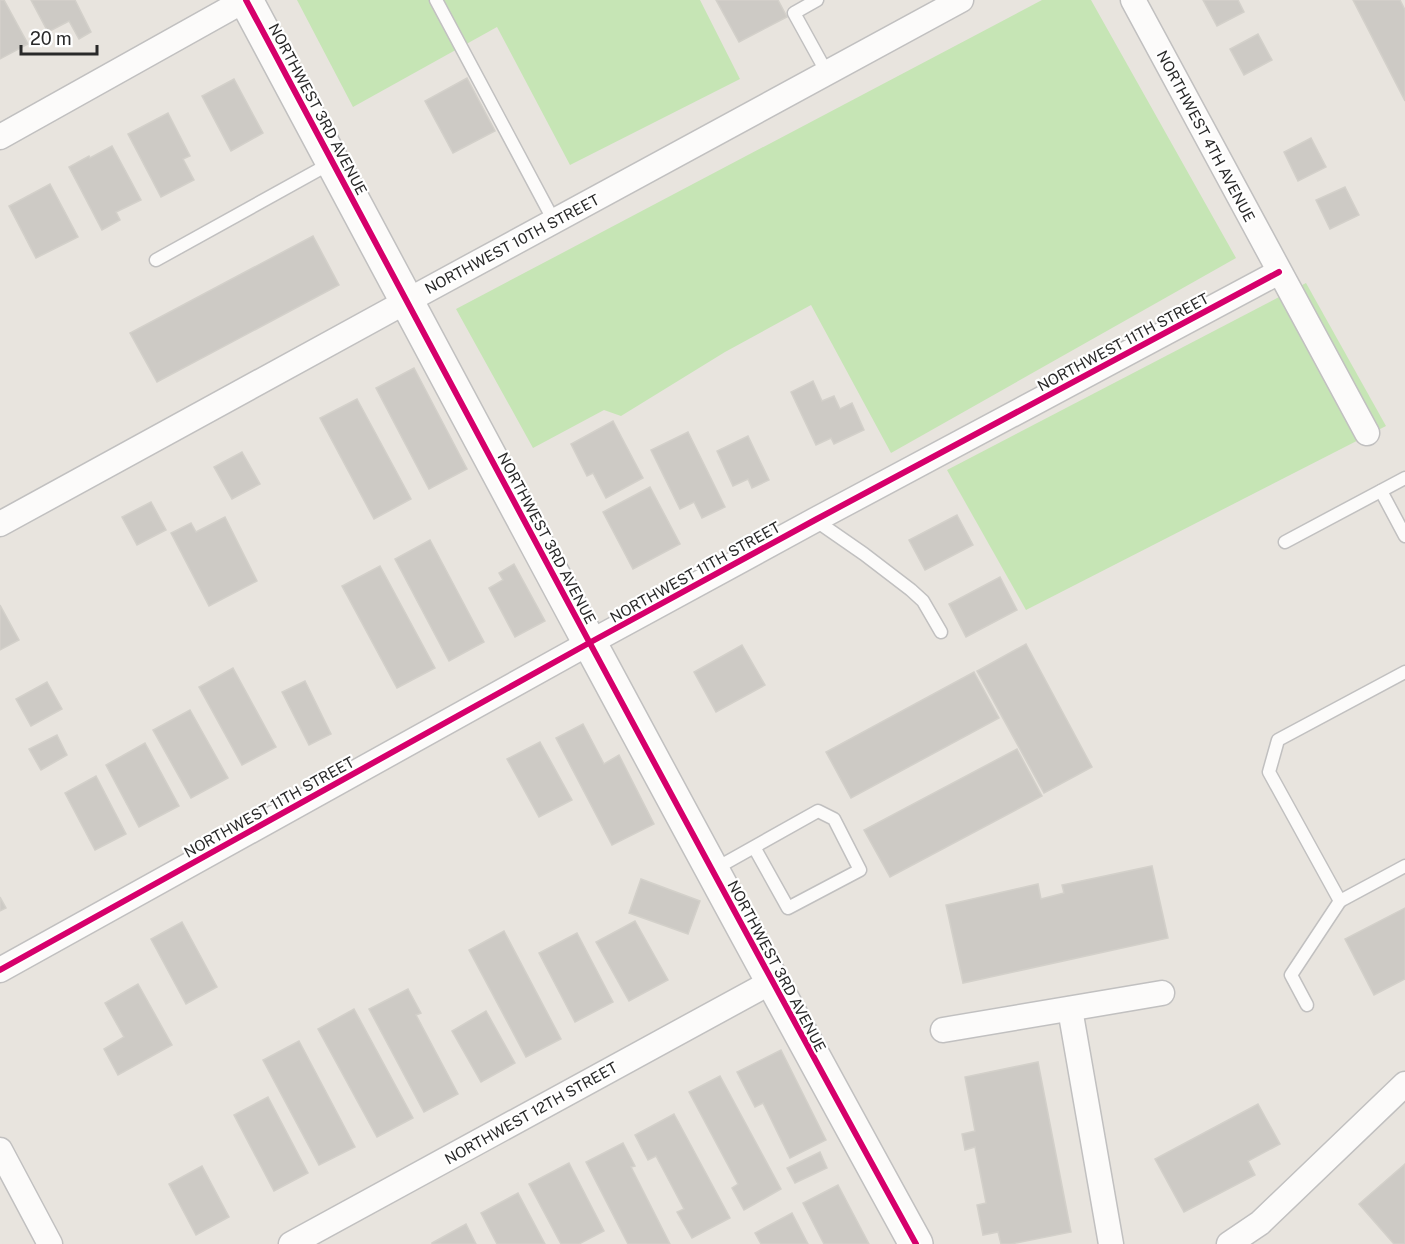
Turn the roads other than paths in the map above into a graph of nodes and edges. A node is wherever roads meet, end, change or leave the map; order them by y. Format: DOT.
graph roads {
  1 [pos="246,0"];
  2 [pos="436,0"];
  3 [pos="817,0"];
  4 [pos="961,0"];
  5 [pos="1133,0"];
  6 [pos="827,72"];
  7 [pos="0,137"];
  8 [pos="332,162"];
  9 [pos="554,221"];
  10 [pos="156,260"];
  11 [pos="1279,272"];
  12 [pos="406,301"];
  13 [pos="1367,433"];
  14 [pos="1405,478"];
  15 [pos="1381,491"];
  16 [pos="815,520"];
  17 [pos="0,524"];
  18 [pos="1405,536"];
  19 [pos="1285,542"];
  20 [pos="940,632"];
  21 [pos="589,643"];
  22 [pos="1405,672"];
  23 [pos="754,847"];
  24 [pos="1405,866"];
  25 [pos="712,871"];
  26 [pos="1340,901"];
  27 [pos="0,970"];
  28 [pos="771,982"];
  29 [pos="1162,993"];
  30 [pos="1307,1005"];
  31 [pos="1070,1009"];
  32 [pos="943,1030"];
  33 [pos="1405,1084"];
  34 [pos="0,1150"];
  35 [pos="50,1244"];
  36 [pos="291,1244"];
  37 [pos="916,1244"];
  38 [pos="1111,1244"];
  39 [pos="1229,1244"];
  1 -- 7 [label="street"];
  1 -- 8 [label="street, NORTHWEST 3RD AVENUE"];
  2 -- 9 [label="lane"];
  3 -- 6 [label="lane"];
  4 -- 6 [label="street, NORTHWEST 10TH STREET"];
  5 -- 11 [label="street, NORTHWEST 4TH AVENUE"];
  6 -- 9 [label="street, NORTHWEST 10TH STREET"];
  8 -- 10 [label="lane"];
  8 -- 12 [label="street, NORTHWEST 3RD AVENUE"];
  9 -- 12 [label="street, NORTHWEST 10TH STREET"];
  11 -- 13 [label="street, NORTHWEST 4TH AVENUE"];
  11 -- 16 [label="street, NORTHWEST 11TH STREET"];
  12 -- 17 [label="street, NORTHWEST 10TH STREET"];
  12 -- 21 [label="street, NORTHWEST 3RD AVENUE"];
  14 -- 15 [label="lane"];
  15 -- 18 [label="lane"];
  15 -- 19 [label="lane"];
  16 -- 20 [label="lane"];
  16 -- 21 [label="street, NORTHWEST 11TH STREET"];
  21 -- 25 [label="street, NORTHWEST 3RD AVENUE"];
  21 -- 27 [label="street, NORTHWEST 11TH STREET"];
  22 -- 26 [label="lane"];
  23 -- 23 [label="lane"];
  23 -- 25 [label="lane"];
  24 -- 26 [label="lane"];
  25 -- 28 [label="street, NORTHWEST 3RD AVENUE"];
  26 -- 30 [label="lane"];
  28 -- 36 [label="street, NORTHWEST 12TH STREET"];
  28 -- 37 [label="street, NORTHWEST 3RD AVENUE"];
  29 -- 31 [label="street"];
  31 -- 32 [label="street"];
  31 -- 38 [label="street"];
  33 -- 39 [label="street"];
  34 -- 35 [label="street"];
}
